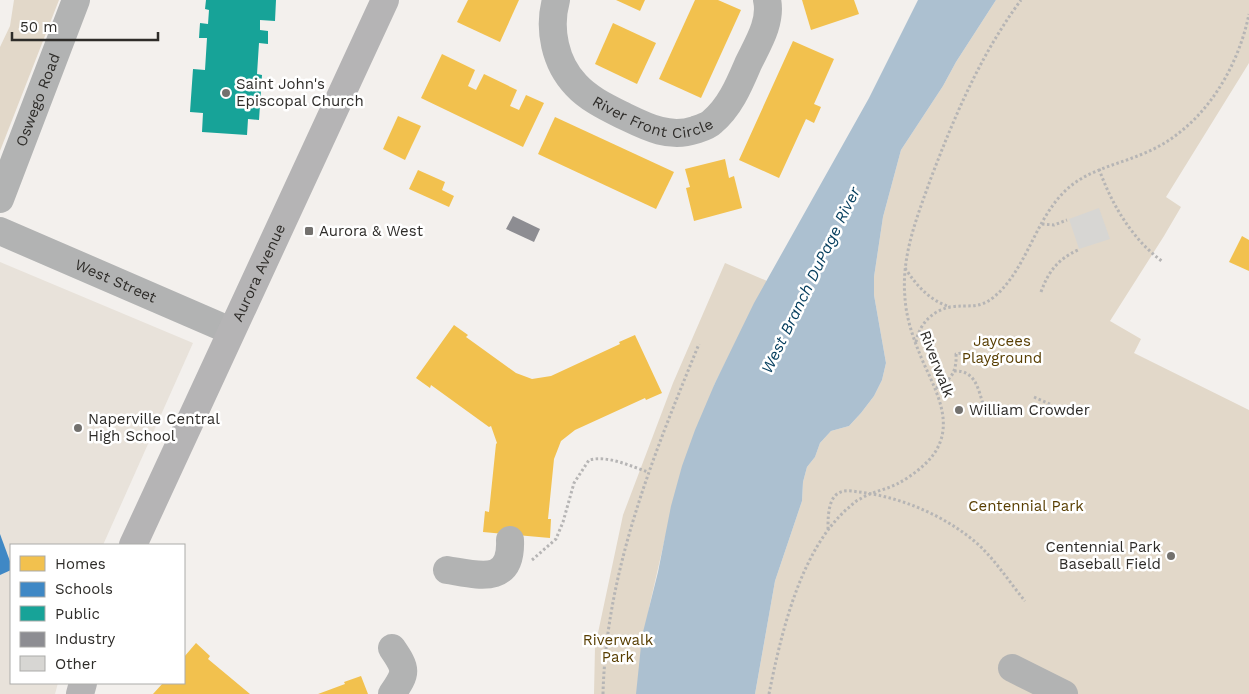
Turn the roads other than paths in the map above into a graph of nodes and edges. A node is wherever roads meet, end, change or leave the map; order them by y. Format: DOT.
graph roads {
  1 [pos="76,0"];
  2 [pos="385,0"];
  3 [pos="556,0"];
  4 [pos="767,0"];
  5 [pos="0,199"];
  6 [pos="0,231"];
  7 [pos="231,331"];
  8 [pos="510,540"];
  9 [pos="133,544"];
  10 [pos="447,570"];
  11 [pos="392,648"];
  12 [pos="1012,668"];
  13 [pos="392,694"];
  14 [pos="1064,694"];
  1 -- 5 [label="street, Oswego Road"];
  2 -- 7 [label="main road, Aurora Avenue"];
  3 -- 4 [label="street, River Front Circle"];
  6 -- 7 [label="street, West Street"];
  7 -- 9 [label="main road, Aurora Avenue"];
  8 -- 10 [label="street"];
  11 -- 13 [label="street"];
  12 -- 14 [label="street"];
}
